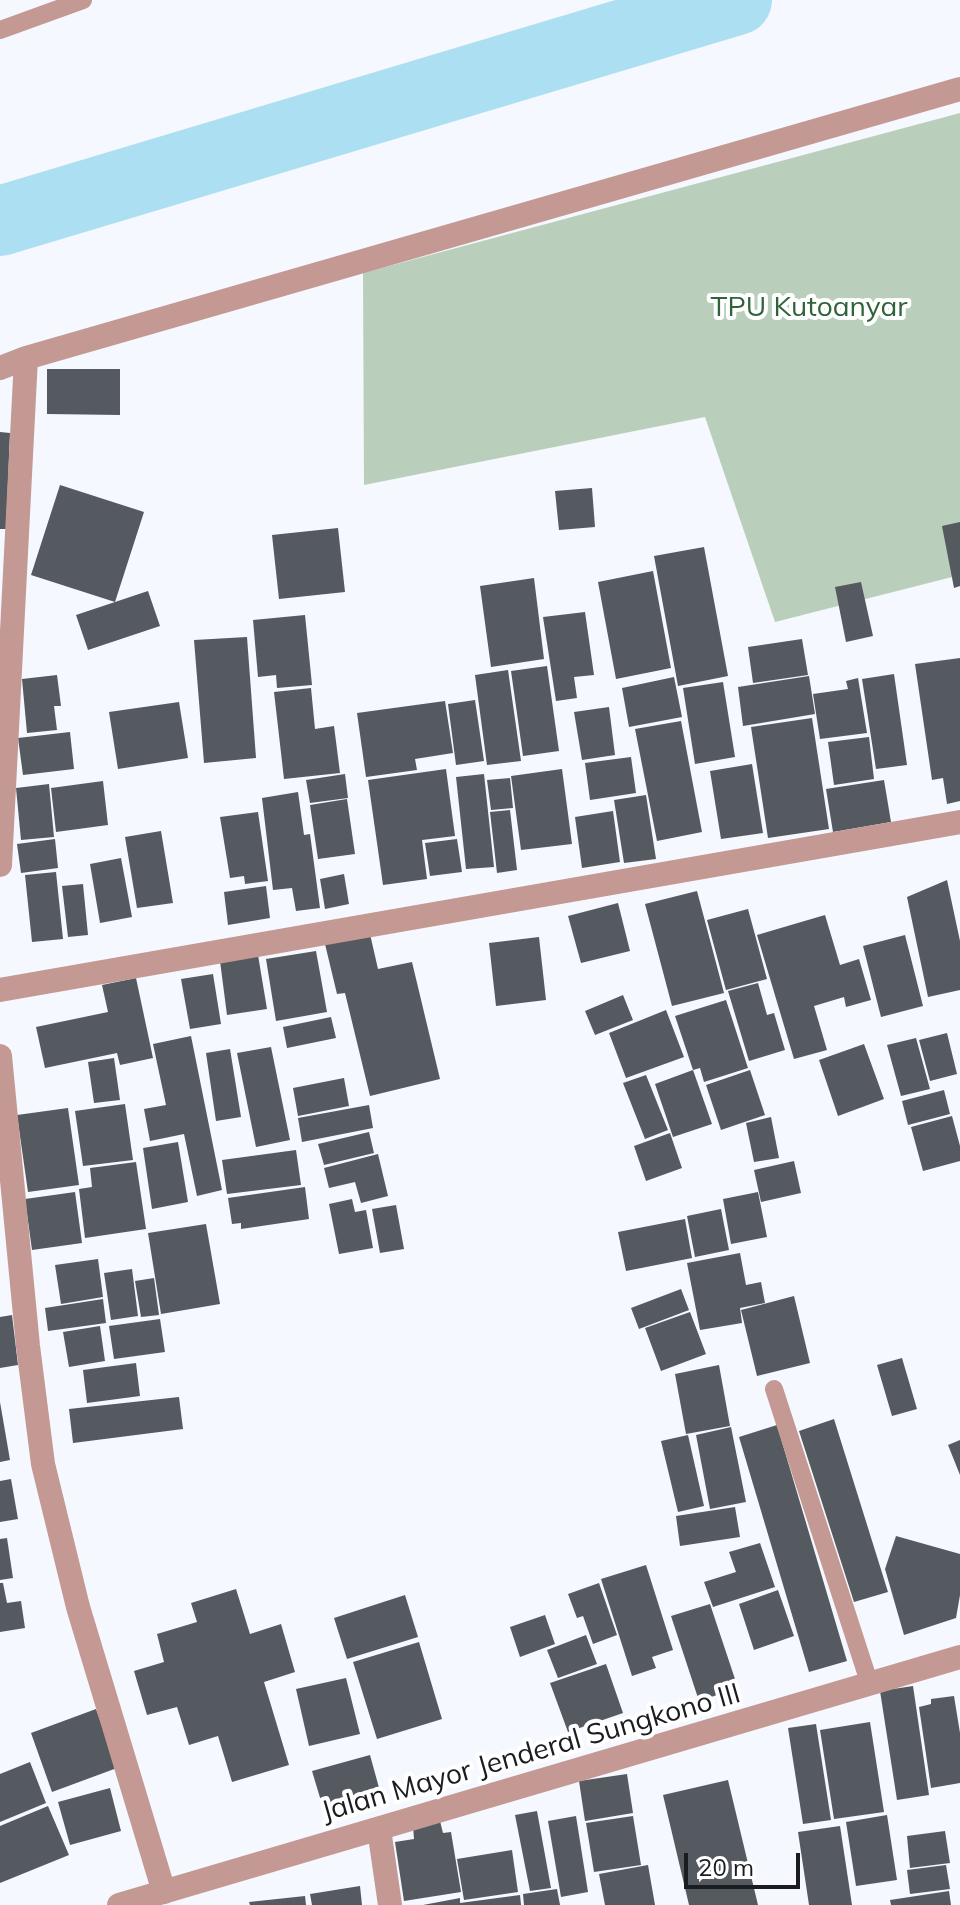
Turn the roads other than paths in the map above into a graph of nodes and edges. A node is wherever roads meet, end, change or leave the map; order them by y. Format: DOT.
graph roads {
  1 [pos="83,0"];
  2 [pos="0,30"];
  3 [pos="960,89"];
  4 [pos="26,358"];
  5 [pos="0,368"];
  6 [pos="960,822"];
  7 [pos="0,865"];
  8 [pos="0,990"];
  9 [pos="0,1056"];
  10 [pos="774,1389"];
  11 [pos="960,1657"];
  12 [pos="870,1685"];
  13 [pos="379,1829"];
  14 [pos="164,1892"];
  15 [pos="119,1905"];
  16 [pos="390,1905"];
  1 -- 2 [label="lane"];
  3 -- 4 [label="street"];
  4 -- 5 [label="street"];
  4 -- 7 [label="street"];
  6 -- 8 [label="street"];
  9 -- 14 [label="street"];
  10 -- 12 [label="lane"];
  11 -- 12 [label="street, Jalan Mayor Jenderal Sungkono III"];
  12 -- 13 [label="street, Jalan Mayor Jenderal Sungkono III"];
  13 -- 14 [label="street, Jalan Mayor Jenderal Sungkono III"];
  13 -- 16 [label="street"];
  14 -- 15 [label="street, Jalan Mayor Jenderal Sungkono III"];
}
